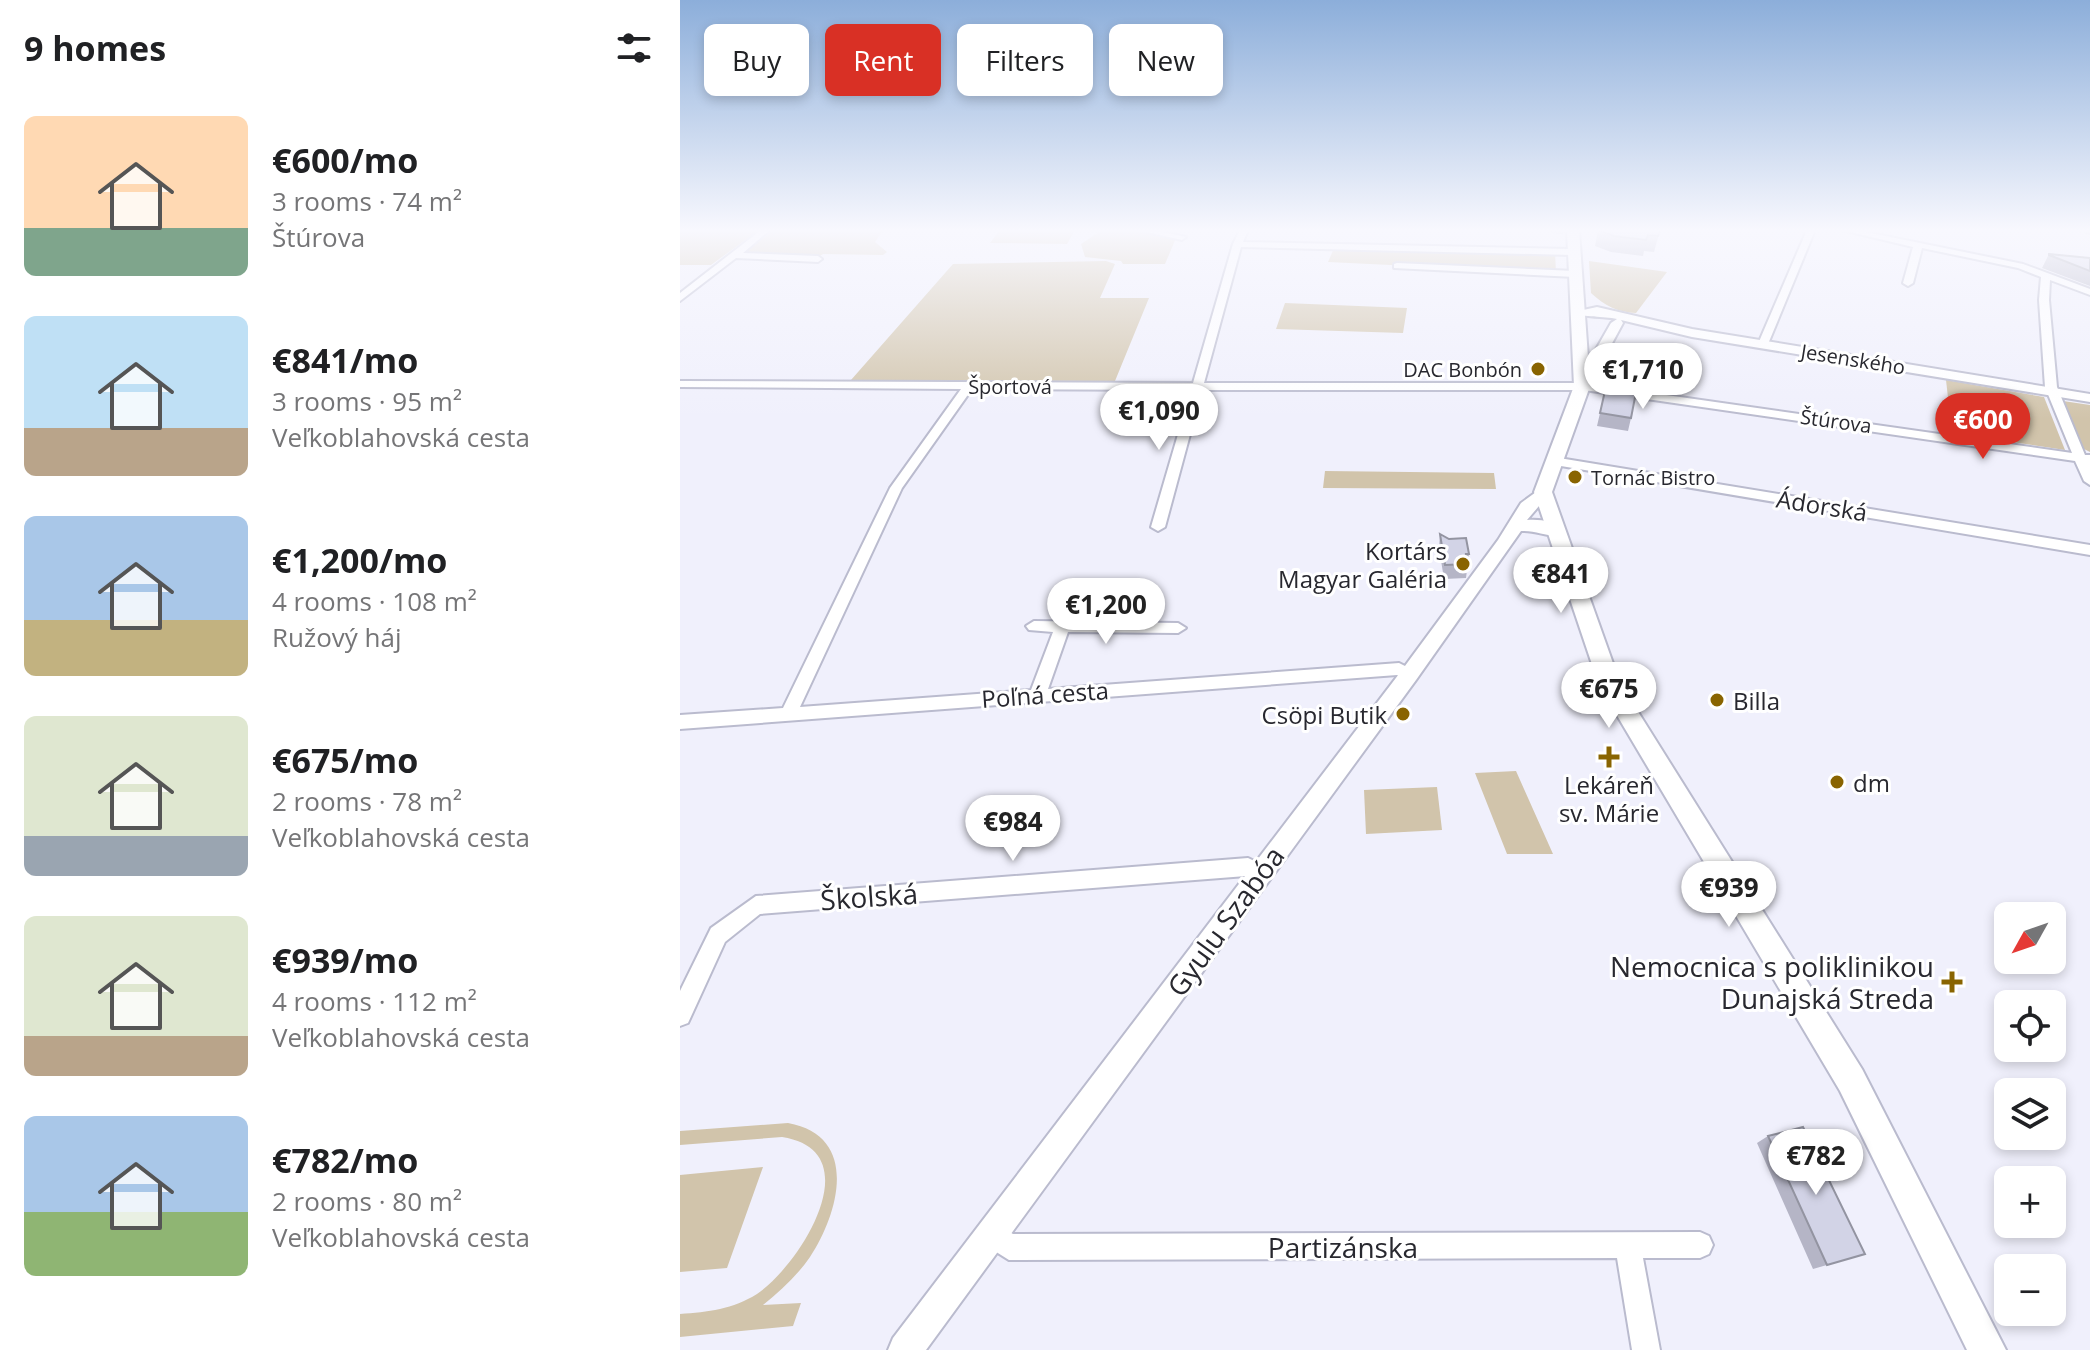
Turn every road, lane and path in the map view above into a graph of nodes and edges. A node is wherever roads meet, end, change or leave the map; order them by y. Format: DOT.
graph roads {
  1 [pos="1223,293"];
  2 [pos="1577,293"];
  3 [pos="1581,293"];
  4 [pos="1784,293"];
  5 [pos="2046,293"];
  6 [pos="1580,312"];
  7 [pos="1617,319"];
  8 [pos="1763,344"];
  9 [pos="680,384"];
  10 [pos="1196,385"];
  11 [pos="968,386"];
  12 [pos="1581,387"];
  13 [pos="2052,392"];
  14 [pos="2090,398"];
  15 [pos="2085,458"];
  16 [pos="1553,461"];
  17 [pos="2090,481"];
  18 [pos="1543,492"];
  19 [pos="1516,526"];
  20 [pos="1158,527"];
  21 [pos="1555,531"];
  22 [pos="2090,550"];
  23 [pos="1034,626"];
  24 [pos="1063,626"];
  25 [pos="1178,628"];
  26 [pos="1409,675"];
  27 [pos="1038,694"];
  28 [pos="788,714"];
  29 [pos="680,722"];
  30 [pos="1260,873"];
  31 [pos="680,1015"];
  32 [pos="991,1234"];
  33 [pos="1628,1245"];
  34 [pos="1700,1245"];
  35 [pos="905,1350"];
  36 [pos="1646,1350"];
  37 [pos="1987,1350"];
  1 -- 10 [label="street"];
  2 -- 6 [label="main road"];
  3 -- 7 [label="street"];
  4 -- 8 [label="street"];
  5 -- 13 [label="street"];
  6 -- 7 [label="street, Jesenského"];
  6 -- 12 [label="main road"];
  7 -- 8 [label="street, Jesenského"];
  7 -- 12 [label="street"];
  8 -- 13 [label="street, Jesenského"];
  9 -- 11 [label="street, Športová"];
  10 -- 11 [label="street, Športová"];
  10 -- 12 [label="street, Športová"];
  10 -- 20 [label="street"];
  11 -- 28 [label="street"];
  12 -- 15 [label="street, Štúrova"];
  12 -- 16 [label="main road"];
  13 -- 14 [label="street, Jesenského"];
  13 -- 15 [label="street"];
  15 -- 17 [label="street"];
  16 -- 18 [label="main road"];
  16 -- 22 [label="street, Ádorská"];
  18 -- 19 [label="street, Gyulu Szabóa"];
  18 -- 21 [label="main road"];
  19 -- 21 [label="street"];
  19 -- 26 [label="street, Gyulu Szabóa"];
  21 -- 37 [label="main road"];
  23 -- 24 [label="street"];
  24 -- 25 [label="street"];
  24 -- 27 [label="street"];
  26 -- 27 [label="street, Poľná cesta"];
  26 -- 30 [label="street, Gyulu Szabóa"];
  27 -- 28 [label="street, Poľná cesta"];
  28 -- 29 [label="street, Poľná cesta"];
  30 -- 31 [label="street, Školská"];
  30 -- 32 [label="street, Gyulu Szabóa"];
  32 -- 33 [label="street, Partizánska"];
  32 -- 35 [label="street, Gyulu Szabóa"];
  33 -- 34 [label="street, Partizánska"];
  33 -- 36 [label="street"];
}
